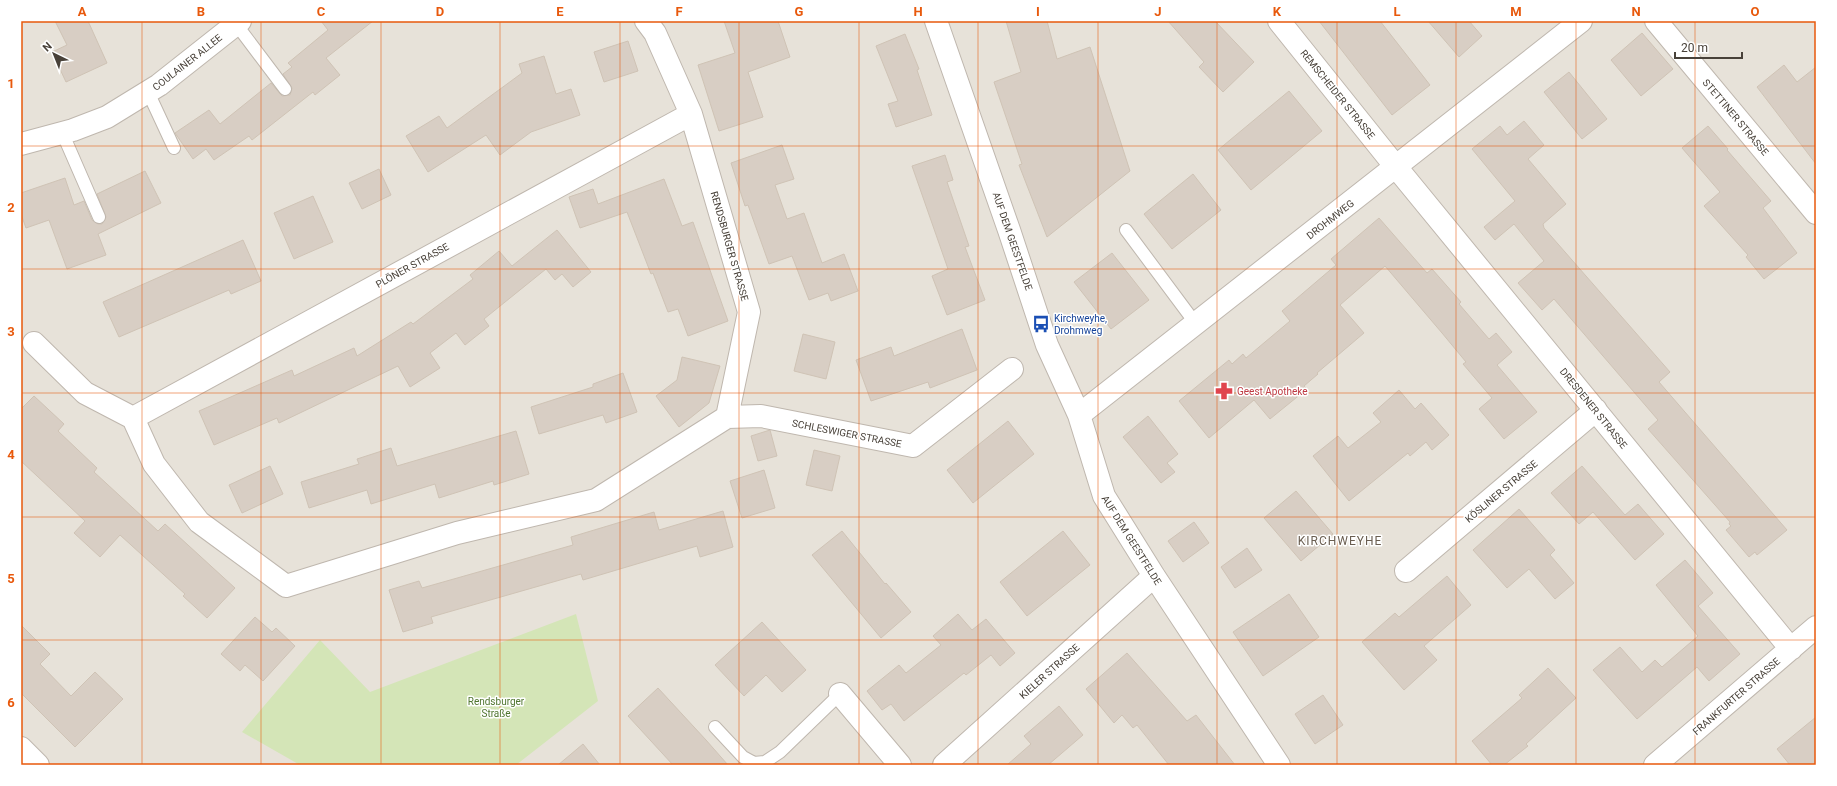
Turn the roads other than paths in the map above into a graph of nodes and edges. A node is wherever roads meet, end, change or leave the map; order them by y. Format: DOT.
graph roads {
  1 [pos="646,21"];
  2 [pos="936,21"];
  3 [pos="1279,21"];
  4 [pos="1581,21"];
  5 [pos="1656,21"];
  6 [pos="238,22"];
  7 [pos="285,89"];
  8 [pos="148,92"];
  9 [pos="691,114"];
  10 [pos="62,132"];
  11 [pos="21,144"];
  12 [pos="174,148"];
  13 [pos="1396,168"];
  14 [pos="1816,214"];
  15 [pos="99,217"];
  16 [pos="1126,230"];
  17 [pos="1196,324"];
  18 [pos="34,343"];
  19 [pos="1012,369"];
  20 [pos="1596,410"];
  21 [pos="1079,415"];
  22 [pos="727,417"];
  23 [pos="133,418"];
  24 [pos="1406,571"];
  25 [pos="1154,576"];
  26 [pos="1816,627"];
  27 [pos="1791,649"];
  28 [pos="840,694"];
  29 [pos="715,727"];
  30 [pos="21,748"];
  31 [pos="38,765"];
  32 [pos="900,765"];
  33 [pos="944,765"];
  34 [pos="1279,765"];
  35 [pos="1655,765"];
  1 -- 9 [label="street, RENDSBURGER STRASSE"];
  2 -- 21 [label="street, AUF DEM GEESTFELDE"];
  3 -- 13 [label="street, REMSCHEIDER STRASSE"];
  4 -- 13 [label="street, DROHMWEG"];
  5 -- 14 [label="street, STETTINER STRASSE"];
  6 -- 7 [label="lane"];
  6 -- 8 [label="street, COULAINER ALLEE"];
  8 -- 10 [label="street, COULAINER ALLEE"];
  8 -- 12 [label="lane"];
  9 -- 22 [label="street, RENDSBURGER STRASSE"];
  9 -- 23 [label="street, PLÖNER STRASSE"];
  10 -- 11 [label="street, COULAINER ALLEE"];
  10 -- 15 [label="lane"];
  13 -- 17 [label="street, DROHMWEG"];
  13 -- 20 [label="street, DRESDENER STRASSE"];
  16 -- 17 [label="lane"];
  17 -- 21 [label="street, DROHMWEG"];
  18 -- 23 [label="street"];
  19 -- 22 [label="street, SCHLESWIGER STRASSE"];
  20 -- 24 [label="street, KÖSLINER STRASSE"];
  20 -- 27 [label="street, DRESDENER STRASSE"];
  21 -- 25 [label="street, AUF DEM GEESTFELDE"];
  22 -- 23 [label="street"];
  25 -- 33 [label="street, KIELER STRASSE"];
  25 -- 34 [label="street, AUF DEM GEESTFELDE"];
  26 -- 27 [label="street, FRANKFURTER STRASSE"];
  27 -- 35 [label="street, FRANKFURTER STRASSE"];
  28 -- 29 [label="lane"];
  28 -- 32 [label="street"];
  30 -- 31 [label="street"];
}
